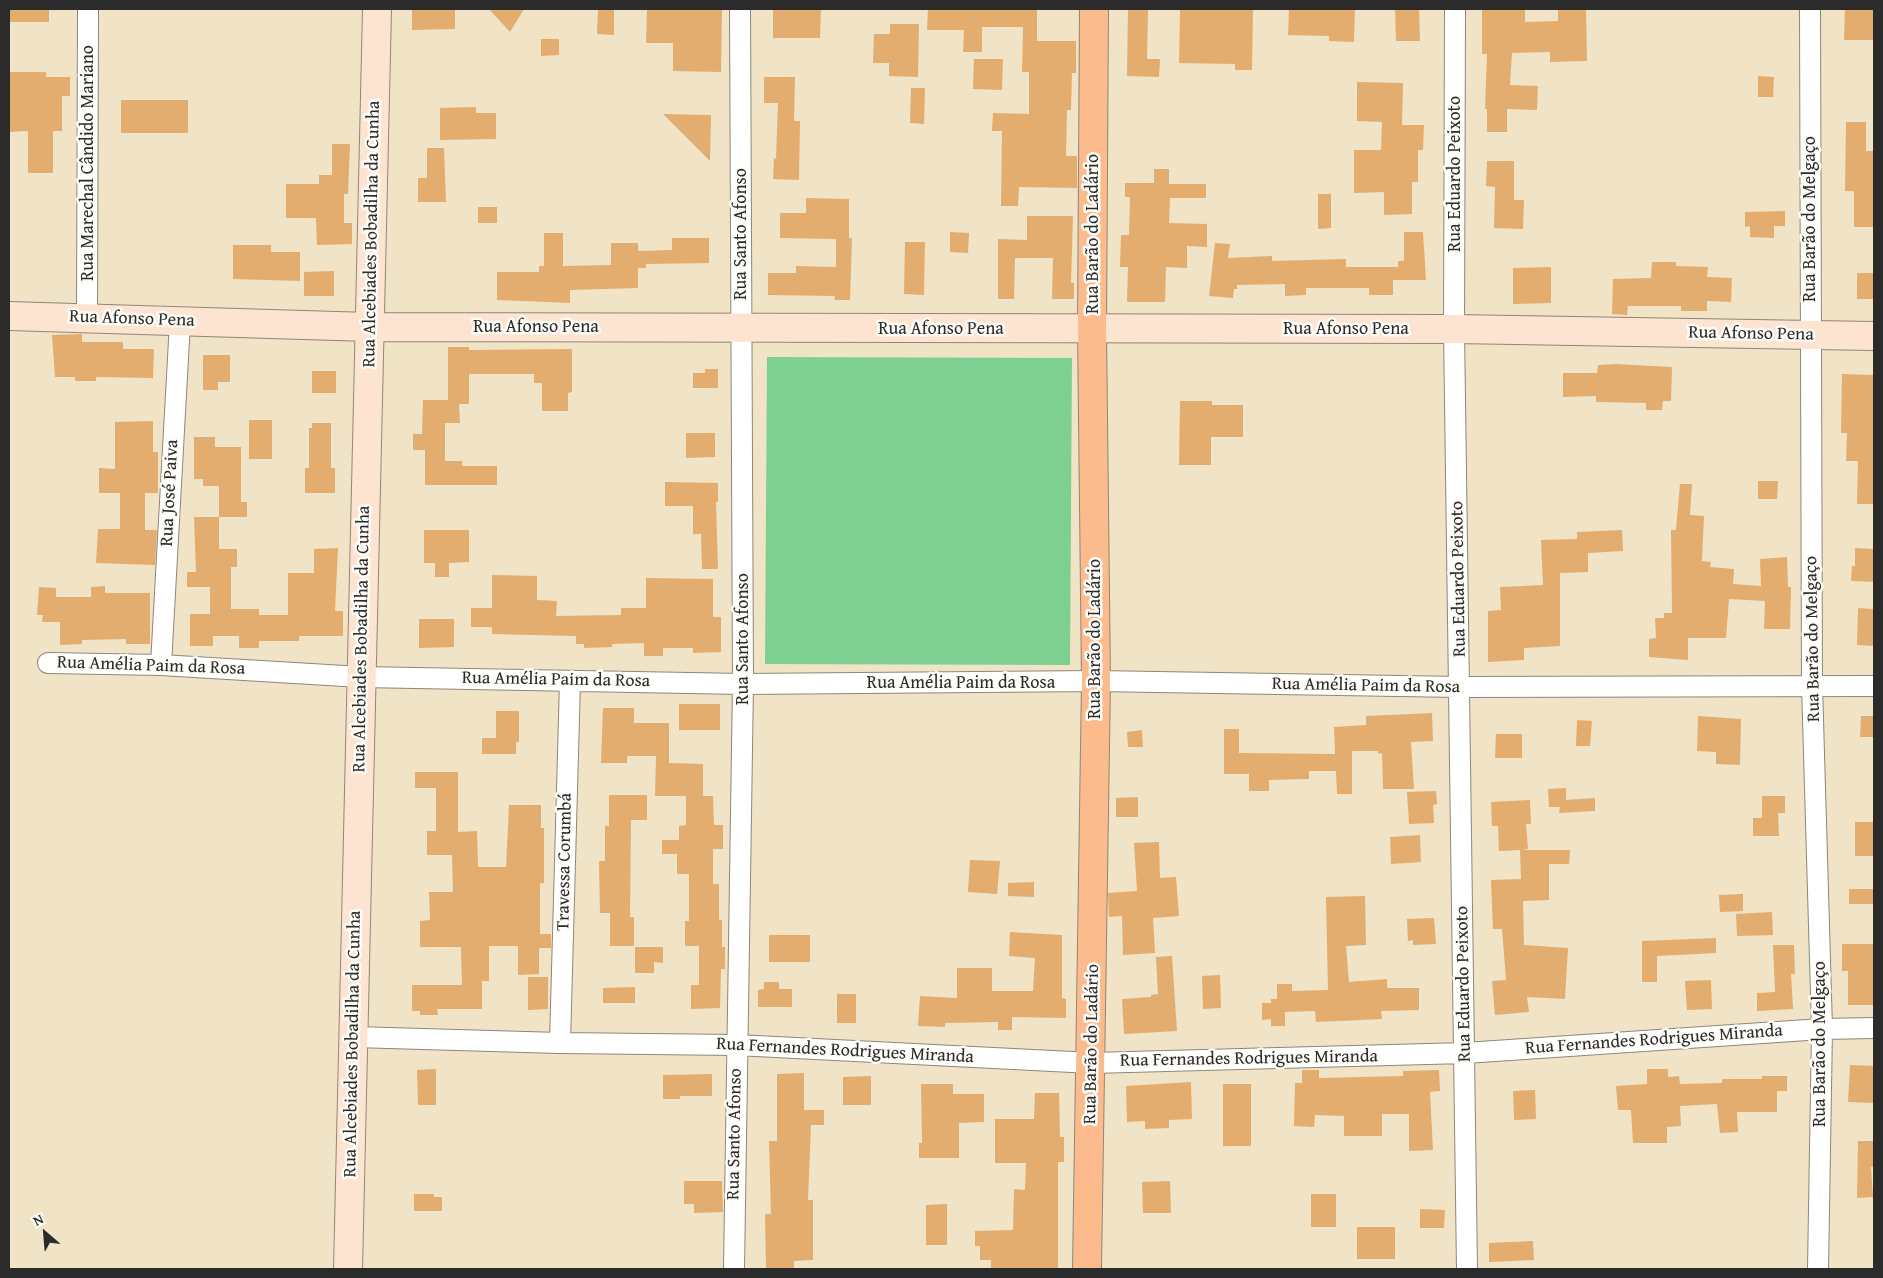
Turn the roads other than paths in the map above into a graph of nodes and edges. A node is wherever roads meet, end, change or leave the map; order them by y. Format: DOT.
graph roads {
  1 [pos="88,9"];
  2 [pos="377,9"];
  3 [pos="740,9"];
  4 [pos="1094,9"];
  5 [pos="1455,9"];
  6 [pos="1810,9"];
  7 [pos="9,316"];
  8 [pos="87,317"];
  9 [pos="180,322"];
  10 [pos="370,326"];
  11 [pos="742,328"];
  12 [pos="1092,329"];
  13 [pos="1454,329"];
  14 [pos="1810,334"];
  15 [pos="1874,336"];
  16 [pos="48,662"];
  17 [pos="161,665"];
  18 [pos="361,677"];
  19 [pos="570,680"];
  20 [pos="1096,682"];
  21 [pos="743,684"];
  22 [pos="1812,685"];
  23 [pos="1874,686"];
  24 [pos="1460,687"];
  25 [pos="1874,1028"];
  26 [pos="1822,1029"];
  27 [pos="354,1037"];
  28 [pos="560,1043"];
  29 [pos="736,1045"];
  30 [pos="1465,1054"];
  31 [pos="1092,1062"];
  32 [pos="348,1269"];
  33 [pos="734,1269"];
  34 [pos="1087,1269"];
  35 [pos="1467,1269"];
  36 [pos="1818,1269"];
  1 -- 8 [label="street, Rua Marechal Cândido Mariano"];
  2 -- 10 [label="street, Rua Alcebiades Bobadilha da Cunha"];
  3 -- 11 [label="street, Rua Santo Afonso"];
  4 -- 12 [label="main road, Rua Barão do Ladário"];
  5 -- 13 [label="street, Rua Eduardo Peixoto"];
  6 -- 14 [label="street, Rua Barão do Melgaço"];
  7 -- 8 [label="street, Rua Afonso Pena"];
  8 -- 9 [label="street, Rua Afonso Pena"];
  9 -- 10 [label="street, Rua Afonso Pena"];
  9 -- 17 [label="street, Rua José Paiva"];
  10 -- 11 [label="street, Rua Afonso Pena"];
  10 -- 18 [label="street, Rua Alcebiades Bobadilha da Cunha"];
  11 -- 12 [label="street, Rua Afonso Pena"];
  11 -- 21 [label="street, Rua Santo Afonso"];
  12 -- 13 [label="street, Rua Afonso Pena"];
  12 -- 20 [label="main road, Rua Barão do Ladário"];
  13 -- 14 [label="street, Rua Afonso Pena"];
  13 -- 24 [label="street, Rua Eduardo Peixoto"];
  14 -- 15 [label="street, Rua Afonso Pena"];
  14 -- 22 [label="street, Rua Barão do Melgaço"];
  16 -- 17 [label="street, Rua Amélia Paim da Rosa"];
  17 -- 18 [label="street, Rua Amélia Paim da Rosa"];
  18 -- 19 [label="street, Rua Amélia Paim da Rosa"];
  18 -- 27 [label="street, Rua Alcebiades Bobadilha da Cunha"];
  19 -- 21 [label="street, Rua Amélia Paim da Rosa"];
  19 -- 28 [label="street, Travessa Corumbá"];
  20 -- 21 [label="street, Rua Amélia Paim da Rosa"];
  20 -- 24 [label="street, Rua Amélia Paim da Rosa"];
  20 -- 31 [label="main road, Rua Barão do Ladário"];
  21 -- 29 [label="street, Rua Santo Afonso"];
  22 -- 23 [label="street, Rua Amélia Paim da Rosa"];
  22 -- 24 [label="street, Rua Amélia Paim da Rosa"];
  22 -- 26 [label="street, Rua Barão do Melgaço"];
  24 -- 30 [label="street, Rua Eduardo Peixoto"];
  25 -- 26 [label="street, Rua Fernandes Rodrigues Miranda"];
  26 -- 30 [label="street, Rua Fernandes Rodrigues Miranda"];
  26 -- 36 [label="street, Rua Barão do Melgaço"];
  27 -- 28 [label="street, Rua Fernandes Rodrigues Miranda"];
  27 -- 32 [label="street, Rua Alcebiades Bobadilha da Cunha"];
  28 -- 29 [label="street, Rua Fernandes Rodrigues Miranda"];
  29 -- 31 [label="street, Rua Fernandes Rodrigues Miranda"];
  29 -- 33 [label="street, Rua Santo Afonso"];
  30 -- 31 [label="street, Rua Fernandes Rodrigues Miranda"];
  30 -- 35 [label="street, Rua Eduardo Peixoto"];
  31 -- 34 [label="main road, Rua Barão do Ladário"];
}
